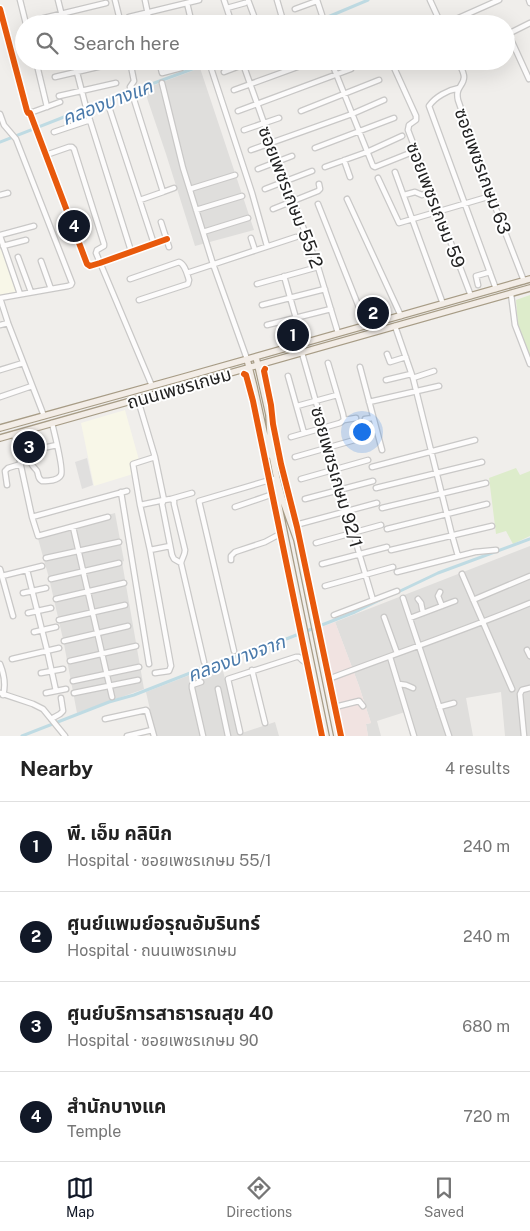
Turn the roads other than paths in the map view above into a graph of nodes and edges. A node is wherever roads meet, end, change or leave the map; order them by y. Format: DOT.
graph roads {
  1 [pos="20,0"];
  2 [pos="58,0"];
  3 [pos="116,0"];
  4 [pos="145,0"];
  5 [pos="199,0"];
  6 [pos="224,0"];
  7 [pos="277,0"];
  8 [pos="430,0"];
  9 [pos="499,0"];
  10 [pos="317,1"];
  11 [pos="247,2"];
  12 [pos="106,3"];
  13 [pos="188,3"];
  14 [pos="227,8"];
  15 [pos="0,9"];
  16 [pos="295,9"];
  17 [pos="62,13"];
  18 [pos="148,13"];
  19 [pos="24,15"];
  20 [pos="55,15"];
  21 [pos="119,15"];
  22 [pos="138,15"];
  23 [pos="190,15"];
  24 [pos="229,15"];
  25 [pos="253,15"];
  26 [pos="281,15"];
  27 [pos="322,15"];
  28 [pos="437,15"];
  29 [pos="466,15"];
  30 [pos="530,23"];
  31 [pos="515,30"];
  32 [pos="515,50"];
  33 [pos="15,66"];
  34 [pos="16,70"];
  35 [pos="38,70"];
  36 [pos="84,70"];
  37 [pos="132,70"];
  38 [pos="161,70"];
  39 [pos="173,70"];
  40 [pos="212,70"];
  41 [pos="228,70"];
  42 [pos="245,70"];
  43 [pos="289,70"];
  44 [pos="334,70"];
  45 [pos="348,70"];
  46 [pos="395,70"];
  47 [pos="461,70"];
  48 [pos="76,72"];
  49 [pos="224,72"];
  50 [pos="336,75"];
  51 [pos="54,77"];
  52 [pos="529,79"];
  53 [pos="379,80"];
  54 [pos="116,83"];
  55 [pos="162,84"];
  56 [pos="250,84"];
  57 [pos="458,88"];
  58 [pos="234,90"];
  59 [pos="81,91"];
  60 [pos="344,94"];
  61 [pos="60,96"];
  62 [pos="384,100"];
  63 [pos="60,102"];
  64 [pos="257,104"];
  65 [pos="47,107"];
  66 [pos="109,107"];
  67 [pos="238,111"];
  68 [pos="301,111"];
  69 [pos="30,113"];
  70 [pos="0,114"];
  71 [pos="352,114"];
  72 [pos="279,118"];
  73 [pos="394,118"];
  74 [pos="90,120"];
  75 [pos="264,123"];
  76 [pos="244,130"];
  77 [pos="54,132"];
  78 [pos="359,132"];
  79 [pos="402,136"];
  80 [pos="271,143"];
  81 [pos="316,148"];
  82 [pos="252,150"];
  83 [pos="367,152"];
  84 [pos="410,153"];
  85 [pos="46,155"];
  86 [pos="292,156"];
  87 [pos="344,160"];
  88 [pos="278,162"];
  89 [pos="325,167"];
  90 [pos="258,169"];
  91 [pos="312,171"];
  92 [pos="395,172"];
  93 [pos="235,175"];
  94 [pos="350,177"];
  95 [pos="378,178"];
  96 [pos="286,181"];
  97 [pos="319,184"];
  98 [pos="174,188"];
  99 [pos="190,189"];
  100 [pos="265,189"];
  101 [pos="8,192"];
  102 [pos="163,192"];
  103 [pos="431,192"];
  104 [pos="0,195"];
  105 [pos="404,195"];
  106 [pos="242,196"];
  107 [pos="491,196"];
  108 [pos="347,199"];
  109 [pos="140,200"];
  110 [pos="294,201"];
  111 [pos="318,204"];
  112 [pos="465,204"];
  113 [pos="273,209"];
  114 [pos="196,210"];
  115 [pos="439,211"];
  116 [pos="248,218"];
  117 [pos="413,219"];
  118 [pos="161,222"];
  119 [pos="34,226"];
  120 [pos="203,232"];
  121 [pos="0,235"];
  122 [pos="296,237"];
  123 [pos="251,238"];
  124 [pos="167,239"];
  125 [pos="26,240"];
  126 [pos="154,244"];
  127 [pos="3,246"];
  128 [pos="267,246"];
  129 [pos="169,247"];
  130 [pos="255,250"];
  131 [pos="131,252"];
  132 [pos="18,256"];
  133 [pos="42,261"];
  134 [pos="100,263"];
  135 [pos="213,264"];
  136 [pos="318,268"];
  137 [pos="490,272"];
  138 [pos="187,273"];
  139 [pos="284,276"];
  140 [pos="130,279"];
  141 [pos="527,280"];
  142 [pos="257,284"];
  143 [pos="478,285"];
  144 [pos="325,288"];
  145 [pos="530,288"];
  146 [pos="52,289"];
  147 [pos="496,289"];
  148 [pos="31,292"];
  149 [pos="20,294"];
  150 [pos="511,294"];
  151 [pos="471,296"];
  152 [pos="0,298"];
  153 [pos="290,298"];
  154 [pos="139,300"];
  155 [pos="444,304"];
  156 [pos="262,305"];
  157 [pos="331,309"];
  158 [pos="401,316"];
  159 [pos="296,318"];
  160 [pos="8,322"];
  161 [pos="0,325"];
  162 [pos="268,325"];
  163 [pos="366,325"];
  164 [pos="395,326"];
  165 [pos="346,331"];
  166 [pos="338,333"];
  167 [pos="350,339"];
  168 [pos="303,343"];
  169 [pos="302,353"];
  170 [pos="387,354"];
  171 [pos="256,357"];
  172 [pos="406,357"];
  173 [pos="247,359"];
  174 [pos="23,363"];
  175 [pos="328,363"];
  176 [pos="530,364"];
  177 [pos="258,366"];
  178 [pos="360,367"];
  179 [pos="249,368"];
  180 [pos="0,370"];
  181 [pos="434,372"];
  182 [pos="288,376"];
  183 [pos="412,376"];
  184 [pos="386,380"];
  185 [pos="32,386"];
  186 [pos="152,386"];
  187 [pos="439,386"];
  188 [pos="416,392"];
  189 [pos="337,395"];
  190 [pos="0,397"];
  191 [pos="138,400"];
  192 [pos="316,401"];
  193 [pos="369,402"];
  194 [pos="297,406"];
  195 [pos="44,416"];
  196 [pos="356,418"];
  197 [pos="373,418"];
  198 [pos="365,419"];
  199 [pos="344,420"];
  200 [pos="52,423"];
  201 [pos="0,428"];
  202 [pos="324,428"];
  203 [pos="304,433"];
  204 [pos="14,434"];
  205 [pos="37,435"];
  206 [pos="291,437"];
  207 [pos="0,438"];
  208 [pos="358,439"];
  209 [pos="475,440"];
  210 [pos="57,445"];
  211 [pos="329,447"];
  212 [pos="40,448"];
  213 [pos="382,450"];
  214 [pos="24,452"];
  215 [pos="431,452"];
  216 [pos="155,457"];
  217 [pos="295,457"];
  218 [pos="368,460"];
  219 [pos="482,462"];
  220 [pos="31,463"];
  221 [pos="21,464"];
  222 [pos="372,467"];
  223 [pos="335,469"];
  224 [pos="436,473"];
  225 [pos="273,479"];
  226 [pos="301,479"];
  227 [pos="373,481"];
  228 [pos="486,483"];
  229 [pos="7,486"];
  230 [pos="376,488"];
  231 [pos="341,490"];
  232 [pos="128,491"];
  233 [pos="121,492"];
  234 [pos="276,493"];
  235 [pos="442,493"];
  236 [pos="192,494"];
  237 [pos="171,499"];
  238 [pos="305,499"];
  239 [pos="164,500"];
  240 [pos="377,503"];
  241 [pos="488,504"];
  242 [pos="140,505"];
  243 [pos="235,506"];
  244 [pos="382,508"];
  245 [pos="347,511"];
  246 [pos="447,514"];
  247 [pos="32,517"];
  248 [pos="108,517"];
  249 [pos="381,525"];
  250 [pos="492,526"];
  251 [pos="73,527"];
  252 [pos="293,528"];
  253 [pos="387,529"];
  254 [pos="284,533"];
  255 [pos="353,533"];
  256 [pos="452,535"];
  257 [pos="119,542"];
  258 [pos="316,544"];
  259 [pos="170,546"];
  260 [pos="150,550"];
  261 [pos="496,550"];
  262 [pos="78,551"];
  263 [pos="359,553"];
  264 [pos="458,556"];
  265 [pos="46,558"];
  266 [pos="231,560"];
  267 [pos="181,562"];
  268 [pos="119,563"];
  269 [pos="322,564"];
  270 [pos="42,566"];
  271 [pos="393,567"];
  272 [pos="0,570"];
  273 [pos="26,570"];
  274 [pos="83,572"];
  275 [pos="397,572"];
  276 [pos="366,574"];
  277 [pos="462,574"];
  278 [pos="2,576"];
  279 [pos="530,576"];
  280 [pos="51,579"];
  281 [pos="124,583"];
  282 [pos="325,586"];
  283 [pos="46,588"];
  284 [pos="33,591"];
  285 [pos="397,591"];
  286 [pos="87,592"];
  287 [pos="440,592"];
  288 [pos="23,593"];
  289 [pos="403,598"];
  290 [pos="56,599"];
  291 [pos="418,599"];
  292 [pos="373,600"];
  293 [pos="473,600"];
  294 [pos="455,601"];
  295 [pos="530,603"];
  296 [pos="125,605"];
  297 [pos="442,606"];
  298 [pos="51,608"];
  299 [pos="37,610"];
  300 [pos="92,612"];
  301 [pos="28,613"];
  302 [pos="423,613"];
  303 [pos="334,615"];
  304 [pos="13,616"];
  305 [pos="384,617"];
  306 [pos="410,618"];
  307 [pos="59,620"];
  308 [pos="483,622"];
  309 [pos="128,626"];
  310 [pos="56,627"];
  311 [pos="42,630"];
  312 [pos="34,632"];
  313 [pos="97,633"];
  314 [pos="64,641"];
  315 [pos="419,645"];
  316 [pos="136,646"];
  317 [pos="59,648"];
  318 [pos="47,650"];
  319 [pos="528,650"];
  320 [pos="234,652"];
  321 [pos="102,654"];
  322 [pos="397,654"];
  323 [pos="530,656"];
  324 [pos="390,657"];
  325 [pos="12,659"];
  326 [pos="70,661"];
  327 [pos="204,662"];
  328 [pos="310,662"];
  329 [pos="0,664"];
  330 [pos="150,664"];
  331 [pos="139,667"];
  332 [pos="63,669"];
  333 [pos="252,670"];
  334 [pos="52,671"];
  335 [pos="41,673"];
  336 [pos="155,673"];
  337 [pos="107,674"];
  338 [pos="138,680"];
  339 [pos="326,680"];
  340 [pos="73,681"];
  341 [pos="202,682"];
  342 [pos="399,684"];
  343 [pos="109,686"];
  344 [pos="413,688"];
  345 [pos="530,688"];
  346 [pos="66,689"];
  347 [pos="218,689"];
  348 [pos="512,689"];
  349 [pos="56,691"];
  350 [pos="46,693"];
  351 [pos="2,694"];
  352 [pos="74,694"];
  353 [pos="112,697"];
  354 [pos="61,698"];
  355 [pos="454,703"];
  356 [pos="363,706"];
  357 [pos="439,707"];
  358 [pos="331,708"];
  359 [pos="105,719"];
  360 [pos="52,720"];
  361 [pos="265,723"];
  362 [pos="152,730"];
  363 [pos="240,732"];
  364 [pos="65,736"];
  365 [pos="127,736"];
  366 [pos="154,736"];
  367 [pos="203,736"];
  368 [pos="228,736"];
  369 [pos="326,736"];
  370 [pos="337,736"];
  371 [pos="414,736"];
  372 [pos="449,736"];
  373 [pos="524,736"];
  1 -- 19 [label="street"];
  2 -- 17 [label="street"];
  3 -- 21 [label="street"];
  4 -- 18 [label="street"];
  5 -- 13 [label="street"];
  6 -- 14 [label="street"];
  7 -- 26 [label="street"];
  8 -- 28 [label="street"];
  9 -- 29 [label="street"];
  10 -- 16 [label="street"];
  10 -- 27 [label="street"];
  11 -- 14 [label="street"];
  11 -- 25 [label="street"];
  12 -- 17 [label="street"];
  13 -- 18 [label="street"];
  13 -- 23 [label="street"];
  14 -- 24 [label="street"];
  15 -- 33 [label="street"];
  17 -- 20 [label="street"];
  18 -- 22 [label="street"];
  30 -- 31 [label="street"];
  32 -- 52 [label="street"];
  34 -- 69 [label="street"];
  35 -- 65 [label="street"];
  36 -- 48 [label="street"];
  37 -- 102 [label="street"];
  38 -- 39 [label="street"];
  40 -- 128 [label="street"];
  41 -- 49 [label="street"];
  42 -- 56 [label="street, ซอยเพชรเกษม 55/2"];
  43 -- 56 [label="street"];
  44 -- 50 [label="street"];
  45 -- 50 [label="street"];
  46 -- 103 [label="street, ซอยเพชรเกษม 59"];
  47 -- 57 [label="street, ซอยเพชรเกษม 63"];
  48 -- 51 [label="street"];
  48 -- 59 [label="street"];
  50 -- 60 [label="street"];
  50 -- 64 [label="street"];
  53 -- 60 [label="street"];
  54 -- 59 [label="street"];
  55 -- 99 [label="street"];
  56 -- 58 [label="street"];
  56 -- 64 [label="street, ซอยเพชรเกษม 55/2"];
  57 -- 107 [label="street, ซอยเพชรเกษม 63"];
  57 -- 112 [label="street"];
  59 -- 61 [label="street"];
  59 -- 74 [label="street"];
  60 -- 68 [label="street"];
  60 -- 71 [label="street"];
  62 -- 71 [label="street"];
  63 -- 65 [label="street"];
  64 -- 67 [label="street"];
  64 -- 75 [label="street, ซอยเพชรเกษม 55/2"];
  65 -- 69 [label="street"];
  66 -- 109 [label="street"];
  69 -- 85 [label="street"];
  70 -- 146 [label="street"];
  71 -- 78 [label="street"];
  71 -- 80 [label="street"];
  72 -- 75 [label="street"];
  73 -- 78 [label="street"];
  74 -- 77 [label="street"];
  74 -- 131 [label="street"];
  75 -- 76 [label="street"];
  75 -- 80 [label="street, ซอยเพชรเกษม 55/2"];
  78 -- 81 [label="street"];
  78 -- 83 [label="street"];
  79 -- 83 [label="street"];
  80 -- 82 [label="street"];
  80 -- 88 [label="street, ซอยเพชรเกษม 55/2"];
  83 -- 84 [label="street"];
  83 -- 87 [label="street"];
  85 -- 134 [label="street"];
  85 -- 134 [label="street"];
  86 -- 88 [label="street"];
  87 -- 89 [label="street"];
  87 -- 94 [label="street"];
  88 -- 90 [label="street"];
  88 -- 96 [label="street, ซอยเพชรเกษม 55/2"];
  91 -- 96 [label="street"];
  92 -- 105 [label="street"];
  93 -- 99 [label="street"];
  95 -- 117 [label="street"];
  96 -- 100 [label="street"];
  96 -- 110 [label="street, ซอยเพชรเกษม 55/2"];
  97 -- 110 [label="street"];
  98 -- 102 [label="street"];
  99 -- 114 [label="street"];
  101 -- 104 [label="street"];
  102 -- 109 [label="street"];
  103 -- 105 [label="street"];
  103 -- 115 [label="street, ซอยเพชรเกษม 59"];
  105 -- 117 [label="street"];
  106 -- 114 [label="street"];
  107 -- 112 [label="street"];
  107 -- 141 [label="street, ซอยเพชรเกษม 63"];
  108 -- 158 [label="street"];
  109 -- 126 [label="street"];
  110 -- 113 [label="street"];
  110 -- 136 [label="street, ซอยเพชรเกษม 55/2"];
  111 -- 163 [label="street"];
  112 -- 115 [label="street"];
  112 -- 137 [label="street"];
  114 -- 120 [label="street"];
  115 -- 117 [label="street"];
  115 -- 151 [label="street, ซอยเพชรเกษม 59"];
  116 -- 120 [label="street"];
  117 -- 155 [label="street"];
  118 -- 124 [label="street"];
  119 -- 121 [label="street"];
  120 -- 135 [label="street"];
  121 -- 127 [label="street"];
  122 -- 128 [label="street"];
  123 -- 130 [label="street"];
  124 -- 126 [label="street"];
  124 -- 129 [label="street"];
  125 -- 127 [label="street"];
  126 -- 131 [label="street"];
  127 -- 149 [label="street"];
  128 -- 130 [label="street"];
  130 -- 135 [label="street"];
  131 -- 134 [label="street"];
  132 -- 148 [label="street"];
  133 -- 146 [label="street"];
  134 -- 186 [label="street"];
  135 -- 138 [label="street"];
  135 -- 173 [label="street"];
  136 -- 139 [label="street"];
  136 -- 144 [label="street, ซอยเพชรเกษม 55/2"];
  137 -- 143 [label="street"];
  137 -- 147 [label="street"];
  138 -- 140 [label="street"];
  138 -- 154 [label="street"];
  139 -- 142 [label="street"];
  139 -- 153 [label="street"];
  141 -- 147 [label="main road, ถนนเพชรเกษม"];
  144 -- 153 [label="street"];
  144 -- 157 [label="street, ซอยเพชรเกษม 55/2"];
  145 -- 150 [label="main road, ถนนเพชรเกษม"];
  146 -- 148 [label="street"];
  147 -- 151 [label="main road, ถนนเพชรเกษม"];
  148 -- 149 [label="street"];
  149 -- 152 [label="street"];
  150 -- 164 [label="main road, ถนนเพชรเกษม"];
  150 -- 176 [label="street"];
  151 -- 155 [label="main road, ถนนเพชรเกษม"];
  152 -- 160 [label="street"];
  153 -- 156 [label="street"];
  153 -- 159 [label="street"];
  155 -- 158 [label="main road, ถนนเพชรเกษม"];
  157 -- 159 [label="street"];
  157 -- 166 [label="street, ซอยเพชรเกษม 55/2"];
  158 -- 163 [label="main road, ถนนเพชรเกษม"];
  159 -- 162 [label="street"];
  159 -- 168 [label="street"];
  160 -- 161 [label="street"];
  160 -- 174 [label="street"];
  163 -- 165 [label="main road, ถนนเพชรเกษม"];
  164 -- 167 [label="main road, ถนนเพชรเกษม"];
  164 -- 172 [label="street"];
  165 -- 166 [label="main road, ถนนเพชรเกษม"];
  165 -- 167 [label="main road"];
  166 -- 168 [label="main road, ถนนเพชรเกษม"];
  167 -- 169 [label="main road, ถนนเพชรเกษม"];
  168 -- 171 [label="main road, ถนนเพชรเกษม"];
  169 -- 177 [label="main road, ถนนเพชรเกษม"];
  169 -- 192 [label="street, ซอยเพชรเกษม 92/1"];
  170 -- 172 [label="street"];
  171 -- 173 [label="main road, ถนนเพชรเกษม"];
  171 -- 177 [label="main road"];
  172 -- 183 [label="street"];
  173 -- 179 [label="main road"];
  173 -- 186 [label="main road, ถนนเพชรเกษม"];
  174 -- 180 [label="street"];
  174 -- 185 [label="street"];
  175 -- 189 [label="street"];
  177 -- 179 [label="main road, ถนนเพชรเกษม"];
  177 -- 252 [label="main road"];
  178 -- 193 [label="street"];
  179 -- 191 [label="main road, ถนนเพชรเกษม"];
  179 -- 225 [label="main road"];
  181 -- 183 [label="street"];
  182 -- 194 [label="street"];
  183 -- 184 [label="street"];
  183 -- 188 [label="street"];
  185 -- 190 [label="street"];
  185 -- 195 [label="street"];
  186 -- 195 [label="main road, ถนนเพชรเกษม"];
  187 -- 188 [label="street"];
  188 -- 193 [label="street"];
  188 -- 215 [label="street"];
  189 -- 192 [label="street"];
  189 -- 199 [label="street"];
  191 -- 200 [label="main road, ถนนเพชรเกษม"];
  191 -- 216 [label="street"];
  192 -- 194 [label="street"];
  192 -- 202 [label="street, ซอยเพชรเกษม 92/1"];
  193 -- 197 [label="street"];
  194 -- 203 [label="street"];
  195 -- 201 [label="main road, ถนนเพชรเกษม"];
  196 -- 199 [label="street"];
  197 -- 198 [label="street"];
  197 -- 213 [label="street"];
  199 -- 202 [label="street"];
  200 -- 204 [label="main road, ถนนเพชรเกษม"];
  200 -- 210 [label="street"];
  202 -- 203 [label="street"];
  202 -- 211 [label="street, ซอยเพชรเกษม 92/1"];
  203 -- 206 [label="street"];
  204 -- 207 [label="main road, ถนนเพชรเกษม"];
  204 -- 221 [label="street"];
  205 -- 212 [label="street"];
  208 -- 211 [label="street"];
  209 -- 215 [label="street"];
  210 -- 212 [label="street"];
  210 -- 220 [label="street"];
  211 -- 217 [label="street"];
  211 -- 223 [label="street, ซอยเพชรเกษม 92/1"];
  212 -- 214 [label="street"];
  215 -- 222 [label="street"];
  215 -- 224 [label="street"];
  216 -- 239 [label="street"];
  216 -- 242 [label="street"];
  218 -- 223 [label="street"];
  219 -- 224 [label="street"];
  221 -- 229 [label="street"];
  221 -- 247 [label="street"];
  223 -- 226 [label="street"];
  223 -- 231 [label="street, ซอยเพชรเกษม 92/1"];
  224 -- 230 [label="street"];
  224 -- 235 [label="street"];
  225 -- 234 [label="main road"];
  225 -- 320 [label="street"];
  227 -- 231 [label="street"];
  228 -- 235 [label="street"];
  231 -- 238 [label="street"];
  231 -- 245 [label="street, ซอยเพชรเกษม 92/1"];
  232 -- 233 [label="street"];
  233 -- 247 [label="street"];
  233 -- 330 [label="street"];
  234 -- 243 [label="street"];
  234 -- 254 [label="main road"];
  235 -- 244 [label="street"];
  235 -- 246 [label="street"];
  236 -- 237 [label="street"];
  237 -- 239 [label="street"];
  237 -- 267 [label="street"];
  239 -- 242 [label="street"];
  239 -- 259 [label="street"];
  240 -- 245 [label="street"];
  241 -- 246 [label="street"];
  242 -- 260 [label="street"];
  245 -- 252 [label="street"];
  245 -- 255 [label="street, ซอยเพชรเกษม 92/1"];
  246 -- 253 [label="street"];
  246 -- 256 [label="street"];
  247 -- 251 [label="street"];
  248 -- 251 [label="street"];
  249 -- 255 [label="street"];
  250 -- 256 [label="street"];
  251 -- 262 [label="street"];
  252 -- 254 [label="main road"];
  252 -- 339 [label="main road"];
  254 -- 266 [label="street"];
  254 -- 328 [label="main road"];
  255 -- 258 [label="street"];
  255 -- 263 [label="street, ซอยเพชรเกษม 92/1"];
  256 -- 263 [label="street"];
  256 -- 264 [label="street"];
  257 -- 262 [label="street"];
  259 -- 260 [label="street"];
  259 -- 267 [label="street"];
  260 -- 336 [label="street"];
  261 -- 264 [label="street"];
  262 -- 265 [label="street"];
  262 -- 274 [label="street"];
  263 -- 269 [label="street"];
  263 -- 276 [label="street, ซอยเพชรเกษม 92/1"];
  264 -- 275 [label="street"];
  267 -- 327 [label="street"];
  268 -- 274 [label="street"];
  270 -- 273 [label="street"];
  271 -- 276 [label="street"];
  272 -- 278 [label="street"];
  273 -- 278 [label="street"];
  273 -- 284 [label="street"];
  274 -- 280 [label="street"];
  274 -- 286 [label="street"];
  276 -- 282 [label="street"];
  276 -- 292 [label="street, ซอยเพชรเกษม 92/1"];
  277 -- 293 [label="street"];
  278 -- 304 [label="street"];
  279 -- 293 [label="street"];
  281 -- 286 [label="street"];
  283 -- 284 [label="street"];
  284 -- 288 [label="street"];
  284 -- 299 [label="street"];
  285 -- 292 [label="street"];
  286 -- 290 [label="street"];
  286 -- 300 [label="street"];
  287 -- 297 [label="street"];
  289 -- 306 [label="street"];
  291 -- 302 [label="street"];
  292 -- 303 [label="street"];
  293 -- 308 [label="street"];
  294 -- 297 [label="street"];
  295 -- 308 [label="street"];
  296 -- 300 [label="street"];
  297 -- 302 [label="street"];
  298 -- 299 [label="street"];
  299 -- 301 [label="street"];
  299 -- 311 [label="street"];
  300 -- 307 [label="street"];
  300 -- 313 [label="street"];
  302 -- 306 [label="street"];
  305 -- 322 [label="street"];
  306 -- 315 [label="street"];
  308 -- 315 [label="street"];
  308 -- 348 [label="street"];
  309 -- 313 [label="street"];
  310 -- 311 [label="street"];
  311 -- 312 [label="street"];
  311 -- 318 [label="street"];
  313 -- 314 [label="street"];
  313 -- 321 [label="street"];
  315 -- 322 [label="street"];
  315 -- 357 [label="street"];
  316 -- 321 [label="street"];
  317 -- 318 [label="street"];
  318 -- 325 [label="street"];
  318 -- 334 [label="street"];
  319 -- 323 [label="street"];
  321 -- 326 [label="street"];
  321 -- 337 [label="street"];
  322 -- 324 [label="street"];
  324 -- 339 [label="street"];
  324 -- 342 [label="street"];
  328 -- 333 [label="street"];
  328 -- 369 [label="main road"];
  329 -- 351 [label="street"];
  331 -- 337 [label="street"];
  332 -- 334 [label="street"];
  333 -- 361 [label="street"];
  333 -- 363 [label="street"];
  334 -- 335 [label="street"];
  334 -- 349 [label="street"];
  337 -- 340 [label="street"];
  337 -- 343 [label="street"];
  338 -- 343 [label="street"];
  339 -- 358 [label="main road"];
  341 -- 367 [label="street"];
  342 -- 344 [label="street"];
  342 -- 371 [label="street"];
  343 -- 352 [label="street"];
  343 -- 353 [label="street"];
  345 -- 373 [label="street"];
  346 -- 349 [label="street"];
  347 -- 368 [label="street"];
  349 -- 350 [label="street"];
  351 -- 360 [label="street"];
  354 -- 360 [label="street"];
  355 -- 357 [label="street"];
  356 -- 358 [label="street"];
  357 -- 372 [label="street"];
  358 -- 370 [label="main road"];
  359 -- 362 [label="street"];
  360 -- 364 [label="street"];
  362 -- 365 [label="street"];
  362 -- 366 [label="street"];
}
